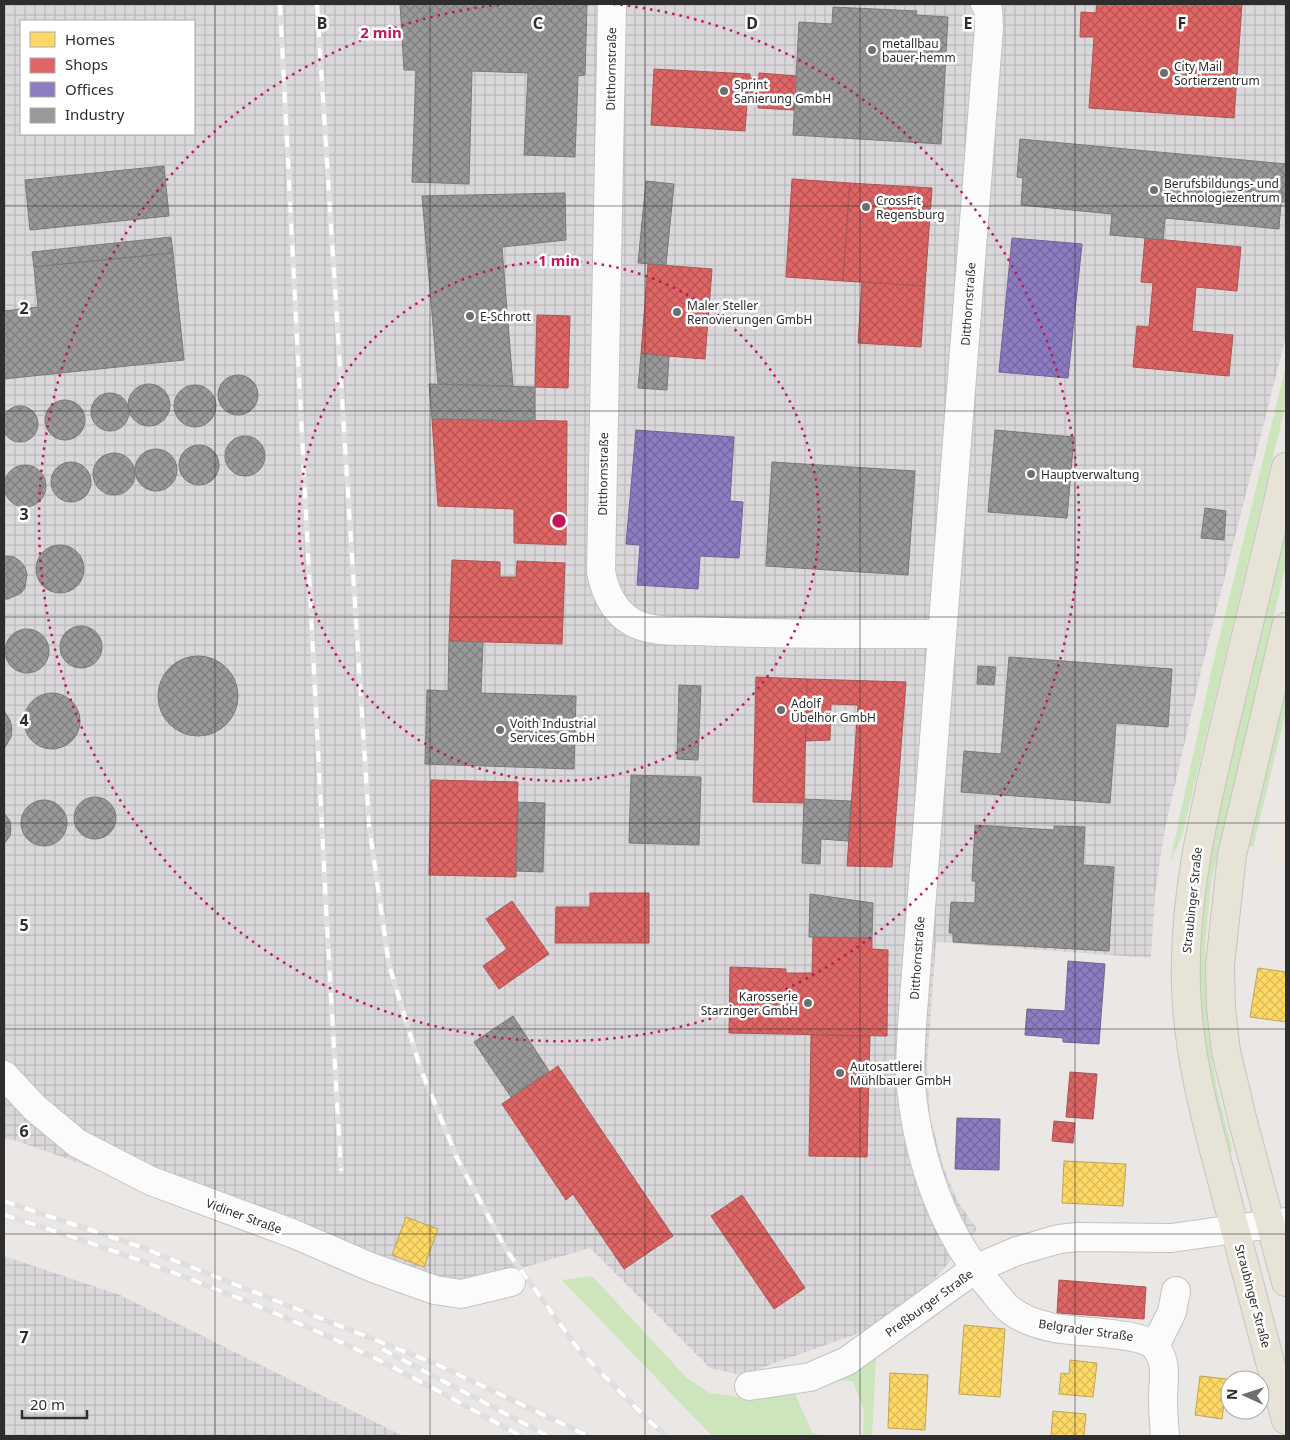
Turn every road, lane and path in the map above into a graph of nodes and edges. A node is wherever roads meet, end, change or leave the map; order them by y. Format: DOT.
graph roads {
  1 [pos="612,4"];
  2 [pos="985,4"];
  3 [pos="1286,467"];
  4 [pos="1286,627"];
  5 [pos="942,634"];
  6 [pos="4,1076"];
  7 [pos="1279,1223"];
  8 [pos="1236,1230"];
  9 [pos="975,1269"];
  10 [pos="511,1282"];
  11 [pos="1286,1282"];
  12 [pos="1176,1291"];
  13 [pos="1155,1346"];
  14 [pos="748,1386"];
  15 [pos="1286,1420"];
  16 [pos="1165,1436"];
  1 -- 5 [label="street, Ditthornstraße"];
  2 -- 5 [label="street, Ditthornstraße"];
  3 -- 8 [label="main road, Straubinger Straße"];
  4 -- 7 [label="main road"];
  5 -- 9 [label="street, Ditthornstraße"];
  6 -- 10 [label="street, Vidiner Straße"];
  7 -- 8 [label="street, Preßburger Straße"];
  7 -- 11 [label="main road"];
  8 -- 9 [label="street, Preßburger Straße"];
  8 -- 15 [label="main road, Straubinger Straße"];
  9 -- 13 [label="street, Belgrader Straße"];
  9 -- 14 [label="street, Preßburger Straße"];
  12 -- 13 [label="street"];
  13 -- 16 [label="street"];
}
